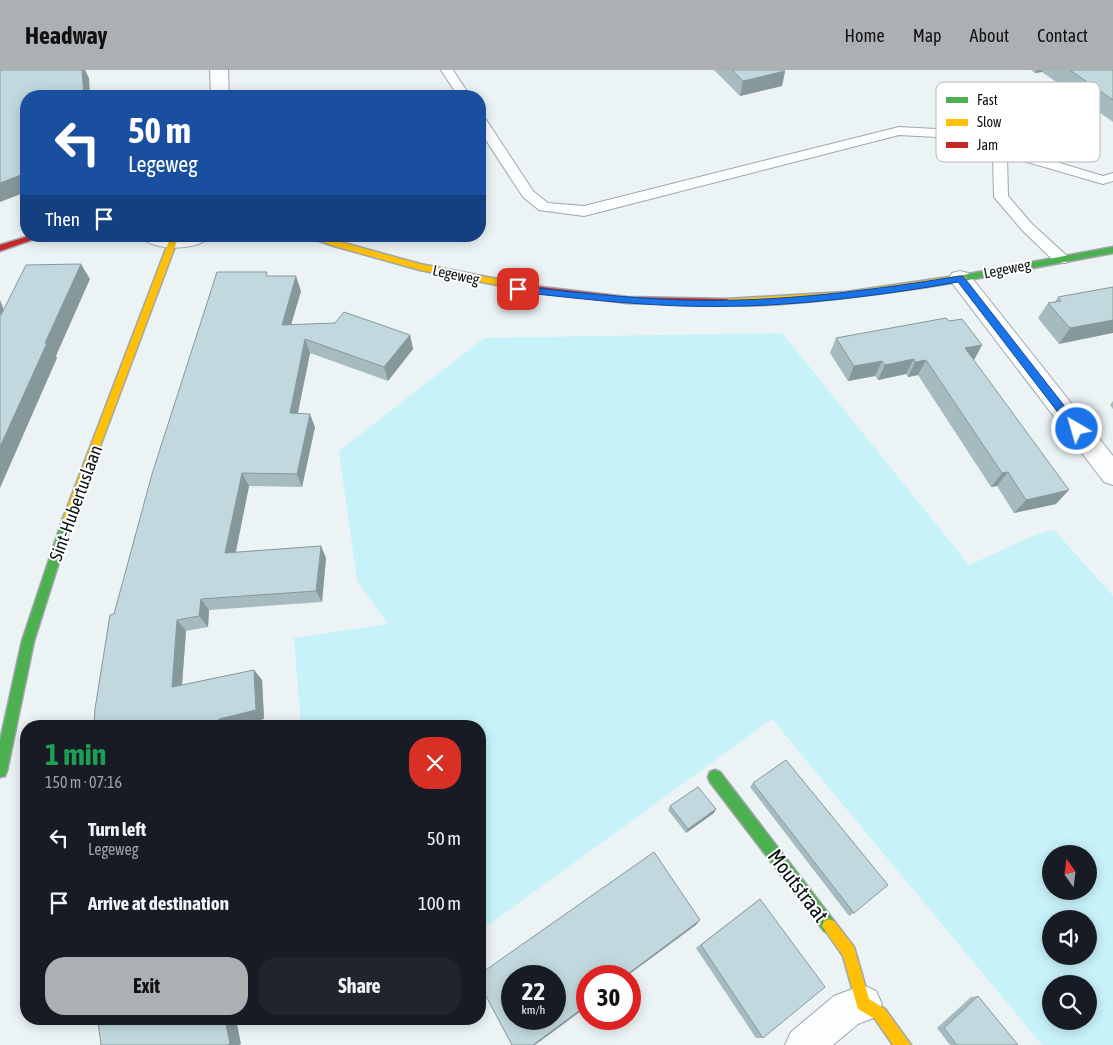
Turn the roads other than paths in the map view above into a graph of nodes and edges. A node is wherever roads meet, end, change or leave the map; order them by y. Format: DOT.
graph roads {
  1 [pos="219,70"];
  2 [pos="447,70"];
  3 [pos="220,90"];
  4 [pos="460,90"];
  5 [pos="486,130"];
  6 [pos="936,133"];
  7 [pos="1000,162"];
  8 [pos="1041,162"];
  9 [pos="1113,177"];
  10 [pos="20,242"];
  11 [pos="173,242"];
  12 [pos="327,242"];
  13 [pos="0,248"];
  14 [pos="1113,250"];
  15 [pos="1061,259"];
  16 [pos="960,278"];
  17 [pos="1113,476"];
  18 [pos="0,771"];
  19 [pos="715,777"];
  20 [pos="863,1004"];
  21 [pos="804,1045"];
  22 [pos="903,1045"];
  1 -- 3 [label="street"];
  2 -- 4 [label="lane"];
  5 -- 6 [label="lane"];
  7 -- 15 [label="lane"];
  8 -- 9 [label="lane"];
  10 -- 13 [label="street"];
  11 -- 18 [label="street, Sint-Hubertuslaan"];
  12 -- 16 [label="street, Legeweg"];
  14 -- 15 [label="street, Legeweg"];
  15 -- 16 [label="street, Legeweg"];
  16 -- 17 [label="street"];
  19 -- 20 [label="street, Moutstraat"];
  20 -- 21 [label="street"];
  20 -- 22 [label="street"];
}
